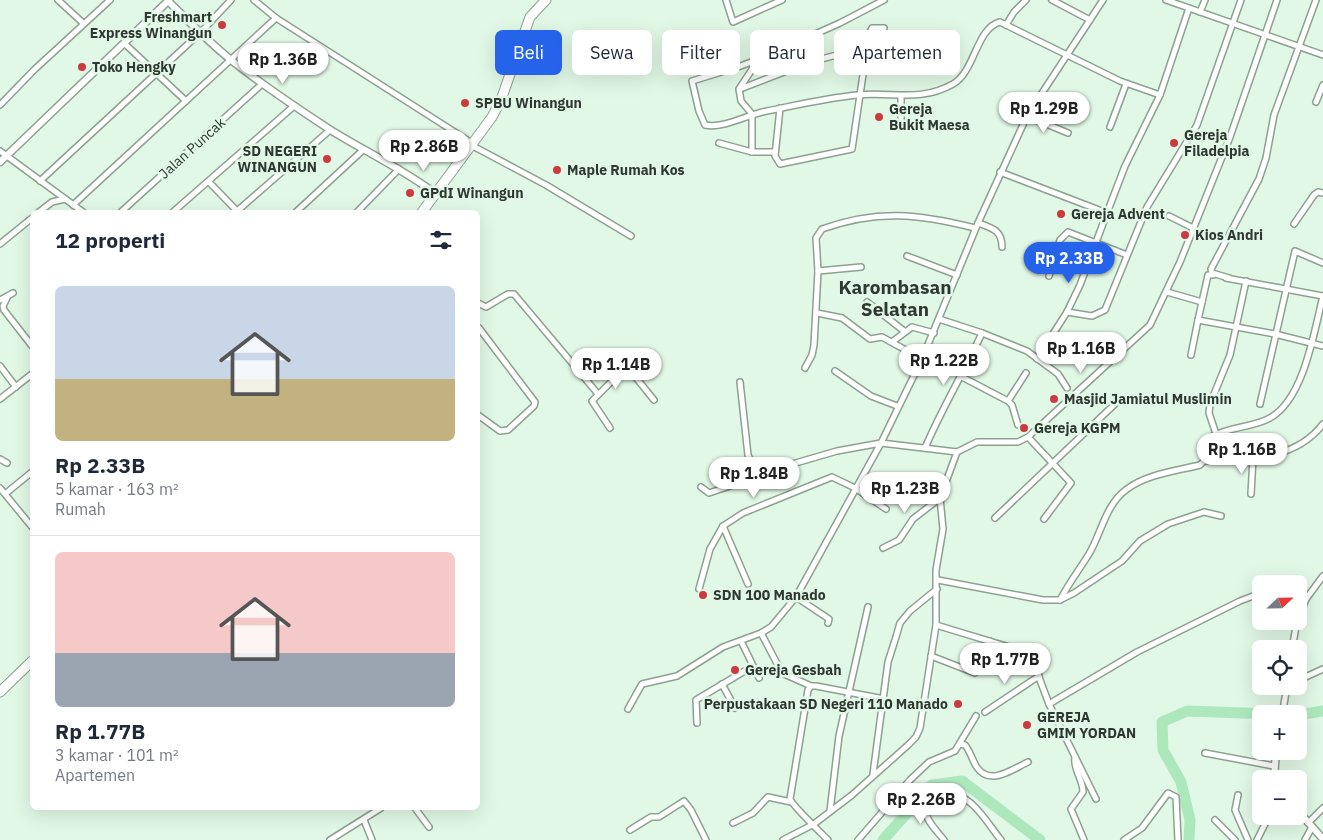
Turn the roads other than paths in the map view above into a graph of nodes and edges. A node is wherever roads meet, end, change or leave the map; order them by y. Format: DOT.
graph roads {
  1 [pos="58,0"];
  2 [pos="110,0"];
  3 [pos="168,0"];
  4 [pos="231,0"];
  5 [pos="254,0"];
  6 [pos="546,0"];
  7 [pos="726,0"];
  8 [pos="782,0"];
  9 [pos="884,0"];
  10 [pos="1026,0"];
  11 [pos="1052,0"];
  12 [pos="1103,0"];
  13 [pos="1168,0"];
  14 [pos="1204,0"];
  15 [pos="1241,0"];
  16 [pos="1277,0"];
  17 [pos="1316,0"];
  18 [pos="1189,8"];
  19 [pos="1200,12"];
  20 [pos="276,18"];
  21 [pos="1090,20"];
  22 [pos="83,23"];
  23 [pos="1232,24"];
  24 [pos="1006,25"];
  25 [pos="884,28"];
  26 [pos="824,30"];
  27 [pos="871,30"];
  28 [pos="201,32"];
  29 [pos="1264,36"];
  30 [pos="125,44"];
  31 [pos="1300,48"];
  32 [pos="1323,55"];
  33 [pos="834,56"];
  34 [pos="1066,56"];
  35 [pos="232,60"];
  36 [pos="750,63"];
  37 [pos="750,73"];
  38 [pos="156,74"];
  39 [pos="862,75"];
  40 [pos="262,84"];
  41 [pos="1126,84"];
  42 [pos="1323,86"];
  43 [pos="740,89"];
  44 [pos="859,95"];
  45 [pos="1160,95"];
  46 [pos="901,97"];
  47 [pos="1017,98"];
  48 [pos="186,101"];
  49 [pos="1316,102"];
  50 [pos="0,105"];
  51 [pos="294,106"];
  52 [pos="1033,106"];
  53 [pos="780,108"];
  54 [pos="752,114"];
  55 [pos="1027,116"];
  56 [pos="900,123"];
  57 [pos="1110,127"];
  58 [pos="330,130"];
  59 [pos="1068,133"];
  60 [pos="719,143"];
  61 [pos="471,144"];
  62 [pos="363,150"];
  63 [pos="0,151"];
  64 [pos="752,152"];
  65 [pos="775,152"];
  66 [pos="6,156"];
  67 [pos="0,162"];
  68 [pos="399,169"];
  69 [pos="1000,172"];
  70 [pos="40,181"];
  71 [pos="209,182"];
  72 [pos="54,191"];
  73 [pos="1323,193"];
  74 [pos="436,194"];
  75 [pos="65,199"];
  76 [pos="52,202"];
  77 [pos="73,205"];
  78 [pos="42,210"];
  79 [pos="80,210"];
  80 [pos="123,210"];
  81 [pos="175,210"];
  82 [pos="234,210"];
  83 [pos="238,210"];
  84 [pos="298,210"];
  85 [pos="360,210"];
  86 [pos="424,210"];
  87 [pos="1107,213"];
  88 [pos="1169,216"];
  89 [pos="30,220"];
  90 [pos="1294,224"];
  91 [pos="977,226"];
  92 [pos="1193,228"];
  93 [pos="631,236"];
  94 [pos="1095,243"];
  95 [pos="0,244"];
  96 [pos="1002,247"];
  97 [pos="1127,255"];
  98 [pos="907,256"];
  99 [pos="1323,263"];
  100 [pos="861,267"];
  101 [pos="818,271"];
  102 [pos="957,275"];
  103 [pos="1049,276"];
  104 [pos="1229,278"];
  105 [pos="1246,281"];
  106 [pos="1286,288"];
  107 [pos="1167,292"];
  108 [pos="13,293"];
  109 [pos="1323,296"];
  110 [pos="7,298"];
  111 [pos="0,300"];
  112 [pos="866,302"];
  113 [pos="1202,302"];
  114 [pos="480,304"];
  115 [pos="1067,312"];
  116 [pos="817,313"];
  117 [pos="939,319"];
  118 [pos="1198,320"];
  119 [pos="1236,327"];
  120 [pos="480,331"];
  121 [pos="904,331"];
  122 [pos="934,333"];
  123 [pos="982,333"];
  124 [pos="1275,334"];
  125 [pos="892,342"];
  126 [pos="30,343"];
  127 [pos="1311,344"];
  128 [pos="1323,346"];
  129 [pos="1191,355"];
  130 [pos="922,359"];
  131 [pos="1037,359"];
  132 [pos="0,366"];
  133 [pos="805,368"];
  134 [pos="834,371"];
  135 [pos="1026,374"];
  136 [pos="30,376"];
  137 [pos="962,377"];
  138 [pos="740,382"];
  139 [pos="16,387"];
  140 [pos="1067,388"];
  141 [pos="598,394"];
  142 [pos="0,399"];
  143 [pos="654,400"];
  144 [pos="1008,401"];
  145 [pos="1117,402"];
  146 [pos="1260,404"];
  147 [pos="897,406"];
  148 [pos="480,416"];
  149 [pos="1018,424"];
  150 [pos="1323,424"];
  151 [pos="610,428"];
  152 [pos="1216,434"];
  153 [pos="1028,437"];
  154 [pos="881,443"];
  155 [pos="925,448"];
  156 [pos="957,452"];
  157 [pos="1253,458"];
  158 [pos="0,460"];
  159 [pos="1204,460"];
  160 [pos="1052,462"];
  161 [pos="7,463"];
  162 [pos="768,471"];
  163 [pos="30,474"];
  164 [pos="702,487"];
  165 [pos="0,488"];
  166 [pos="855,488"];
  167 [pos="5,494"];
  168 [pos="1251,494"];
  169 [pos="940,498"];
  170 [pos="886,509"];
  171 [pos="1221,516"];
  172 [pos="995,518"];
  173 [pos="1044,519"];
  174 [pos="30,525"];
  175 [pos="722,526"];
  176 [pos="883,548"];
  177 [pos="1323,576"];
  178 [pos="938,580"];
  179 [pos="748,584"];
  180 [pos="699,589"];
  181 [pos="937,589"];
  182 [pos="1252,596"];
  183 [pos="1308,596"];
  184 [pos="796,597"];
  185 [pos="1060,600"];
  186 [pos="868,607"];
  187 [pos="828,623"];
  188 [pos="936,625"];
  189 [pos="761,633"];
  190 [pos="740,641"];
  191 [pos="990,641"];
  192 [pos="930,656"];
  193 [pos="30,663"];
  194 [pos="753,666"];
  195 [pos="1323,669"];
  196 [pos="1039,676"];
  197 [pos="1307,676"];
  198 [pos="759,678"];
  199 [pos="722,684"];
  200 [pos="811,686"];
  201 [pos="0,692"];
  202 [pos="848,692"];
  203 [pos="884,699"];
  204 [pos="1049,704"];
  205 [pos="735,708"];
  206 [pos="628,709"];
  207 [pos="985,712"];
  208 [pos="976,716"];
  209 [pos="697,723"];
  210 [pos="960,744"];
  211 [pos="1205,754"];
  212 [pos="1075,756"];
  213 [pos="1275,760"];
  214 [pos="1028,762"];
  215 [pos="1274,766"];
  216 [pos="1274,770"];
  217 [pos="873,774"];
  218 [pos="1238,795"];
  219 [pos="1096,800"];
  220 [pos="791,802"];
  221 [pos="1323,808"];
  222 [pos="378,810"];
  223 [pos="416,810"];
  224 [pos="830,812"];
  225 [pos="364,820"];
  226 [pos="1215,820"];
  227 [pos="1307,821"];
  228 [pos="733,823"];
  229 [pos="814,824"];
  230 [pos="1264,825"];
  231 [pos="1310,825"];
  232 [pos="429,827"];
  233 [pos="630,830"];
  234 [pos="1323,838"];
  235 [pos="330,840"];
  236 [pos="372,840"];
  237 [pos="706,840"];
  238 [pos="783,840"];
  239 [pos="828,840"];
  240 [pos="858,840"];
  241 [pos="944,840"];
  242 [pos="1001,840"];
  243 [pos="1084,840"];
  244 [pos="1124,840"];
  245 [pos="1178,840"];
  246 [pos="1235,840"];
  247 [pos="1248,840"];
  248 [pos="1257,840"];
  249 [pos="1305,840"];
  1 -- 22 [label="street"];
  2 -- 22 [label="street"];
  3 -- 28 [label="street"];
  3 -- 30 [label="street"];
  4 -- 28 [label="street"];
  5 -- 20 [label="street"];
  6 -- 61 [label="highway"];
  7 -- 8 [label="street"];
  9 -- 26 [label="street"];
  10 -- 24 [label="street"];
  11 -- 21 [label="street"];
  12 -- 21 [label="street"];
  13 -- 18 [label="street"];
  14 -- 19 [label="street"];
  15 -- 23 [label="street"];
  16 -- 29 [label="street"];
  17 -- 31 [label="street"];
  18 -- 19 [label="street"];
  18 -- 45 [label="street"];
  19 -- 23 [label="street"];
  20 -- 35 [label="street"];
  20 -- 61 [label="street"];
  21 -- 34 [label="street"];
  22 -- 50 [label="street"];
  23 -- 29 [label="street"];
  23 -- 97 [label="street"];
  24 -- 34 [label="street"];
  24 -- 46 [label="street"];
  25 -- 27 [label="street"];
  28 -- 35 [label="street"];
  28 -- 38 [label="street"];
  29 -- 31 [label="street"];
  29 -- 92 [label="street"];
  30 -- 38 [label="street"];
  30 -- 66 [label="street"];
  31 -- 32 [label="street"];
  31 -- 104 [label="street"];
  33 -- 43 [label="street"];
  34 -- 41 [label="street"];
  34 -- 52 [label="street"];
  35 -- 40 [label="street"];
  35 -- 48 [label="street"];
  36 -- 54 [label="street"];
  37 -- 43 [label="street"];
  38 -- 48 [label="street"];
  38 -- 70 [label="street"];
  39 -- 44 [label="street"];
  40 -- 51 [label="street"];
  40 -- 80 [label="street, Jalan Puncak"];
  41 -- 45 [label="street"];
  41 -- 57 [label="street"];
  42 -- 49 [label="street"];
  43 -- 54 [label="street"];
  44 -- 46 [label="street"];
  44 -- 53 [label="street"];
  44 -- 65 [label="street"];
  45 -- 87 [label="street"];
  46 -- 56 [label="street"];
  47 -- 52 [label="street"];
  48 -- 77 [label="street"];
  51 -- 58 [label="street"];
  51 -- 71 [label="street"];
  52 -- 55 [label="street"];
  53 -- 54 [label="street"];
  53 -- 65 [label="street"];
  54 -- 64 [label="street"];
  55 -- 59 [label="street"];
  55 -- 69 [label="street"];
  58 -- 62 [label="street"];
  58 -- 83 [label="street"];
  60 -- 64 [label="street"];
  61 -- 74 [label="highway"];
  61 -- 93 [label="street"];
  62 -- 68 [label="street"];
  62 -- 84 [label="street"];
  63 -- 66 [label="street"];
  64 -- 65 [label="street"];
  66 -- 67 [label="street"];
  66 -- 70 [label="street"];
  68 -- 74 [label="street"];
  68 -- 85 [label="street"];
  69 -- 87 [label="street"];
  69 -- 91 [label="street"];
  70 -- 72 [label="street"];
  71 -- 81 [label="street"];
  71 -- 82 [label="street"];
  72 -- 75 [label="street"];
  72 -- 76 [label="street"];
  73 -- 90 [label="street"];
  74 -- 86 [label="highway"];
  75 -- 76 [label="street"];
  75 -- 77 [label="street"];
  76 -- 78 [label="street"];
  77 -- 79 [label="street"];
  87 -- 94 [label="street"];
  88 -- 92 [label="street"];
  89 -- 95 [label="street"];
  91 -- 96 [label="street"];
  91 -- 101 [label="street"];
  91 -- 102 [label="street"];
  92 -- 107 [label="street"];
  94 -- 97 [label="street"];
  94 -- 103 [label="street"];
  94 -- 115 [label="street"];
  97 -- 115 [label="street"];
  98 -- 102 [label="street"];
  99 -- 106 [label="street"];
  100 -- 101 [label="street"];
  101 -- 116 [label="street"];
  102 -- 117 [label="street"];
  104 -- 105 [label="street"];
  104 -- 113 [label="street"];
  105 -- 106 [label="street"];
  105 -- 119 [label="street"];
  106 -- 109 [label="street"];
  106 -- 124 [label="street"];
  107 -- 113 [label="street"];
  107 -- 153 [label="street"];
  108 -- 110 [label="street"];
  109 -- 127 [label="street"];
  110 -- 111 [label="street"];
  110 -- 126 [label="street"];
  112 -- 121 [label="street"];
  113 -- 118 [label="street"];
  114 -- 141 [label="street"];
  115 -- 131 [label="street"];
  116 -- 125 [label="street"];
  116 -- 133 [label="street"];
  117 -- 122 [label="street"];
  117 -- 123 [label="street"];
  118 -- 119 [label="street"];
  118 -- 129 [label="street"];
  119 -- 124 [label="street"];
  119 -- 152 [label="street"];
  120 -- 148 [label="street"];
  121 -- 122 [label="street"];
  121 -- 125 [label="street"];
  122 -- 130 [label="street"];
  123 -- 131 [label="street"];
  123 -- 137 [label="street"];
  124 -- 127 [label="street"];
  124 -- 146 [label="street"];
  125 -- 130 [label="street"];
  127 -- 128 [label="street"];
  127 -- 152 [label="street"];
  130 -- 147 [label="street"];
  131 -- 140 [label="street"];
  132 -- 139 [label="street"];
  134 -- 147 [label="street"];
  135 -- 144 [label="street"];
  136 -- 139 [label="street"];
  137 -- 144 [label="street"];
  137 -- 155 [label="street"];
  138 -- 162 [label="street"];
  139 -- 142 [label="street"];
  141 -- 143 [label="street"];
  141 -- 151 [label="street"];
  144 -- 149 [label="street"];
  145 -- 160 [label="street"];
  147 -- 154 [label="street"];
  150 -- 157 [label="street"];
  152 -- 159 [label="street"];
  153 -- 156 [label="street"];
  153 -- 160 [label="street"];
  154 -- 155 [label="street"];
  154 -- 162 [label="street"];
  154 -- 166 [label="street"];
  155 -- 156 [label="street"];
  156 -- 169 [label="street"];
  157 -- 159 [label="street"];
  157 -- 168 [label="street"];
  158 -- 161 [label="street"];
  159 -- 185 [label="street"];
  160 -- 172 [label="street"];
  160 -- 173 [label="street"];
  162 -- 164 [label="street"];
  163 -- 167 [label="street"];
  165 -- 167 [label="street"];
  166 -- 170 [label="street"];
  166 -- 175 [label="street"];
  166 -- 184 [label="street"];
  167 -- 174 [label="street"];
  169 -- 176 [label="street"];
  169 -- 178 [label="street"];
  171 -- 185 [label="street"];
  175 -- 179 [label="street"];
  175 -- 180 [label="street"];
  177 -- 183 [label="street"];
  178 -- 181 [label="street"];
  178 -- 185 [label="street"];
  181 -- 188 [label="street"];
  181 -- 203 [label="street"];
  182 -- 204 [label="street"];
  184 -- 187 [label="street"];
  184 -- 189 [label="street"];
  186 -- 202 [label="street"];
  188 -- 191 [label="street"];
  188 -- 192 [label="street"];
  189 -- 190 [label="street"];
  189 -- 200 [label="street"];
  190 -- 194 [label="street"];
  190 -- 206 [label="street"];
  191 -- 192 [label="street"];
  191 -- 196 [label="street"];
  192 -- 217 [label="street"];
  193 -- 201 [label="highway"];
  194 -- 198 [label="street"];
  194 -- 199 [label="street"];
  195 -- 197 [label="street"];
  196 -- 204 [label="street"];
  196 -- 207 [label="street"];
  199 -- 205 [label="street"];
  199 -- 209 [label="street"];
  200 -- 202 [label="street"];
  200 -- 220 [label="street"];
  202 -- 203 [label="street"];
  202 -- 224 [label="street"];
  203 -- 217 [label="street"];
  204 -- 212 [label="street"];
  208 -- 210 [label="street"];
  210 -- 214 [label="street"];
  210 -- 240 [label="street"];
  211 -- 215 [label="street"];
  212 -- 219 [label="street"];
  212 -- 243 [label="street"];
  213 -- 215 [label="street"];
  215 -- 216 [label="street"];
  217 -- 224 [label="street"];
  218 -- 247 [label="street"];
  220 -- 228 [label="street"];
  220 -- 229 [label="street"];
  221 -- 231 [label="street"];
  222 -- 225 [label="street"];
  223 -- 232 [label="street"];
  224 -- 229 [label="street"];
  225 -- 235 [label="street"];
  225 -- 236 [label="street"];
  226 -- 246 [label="street"];
  227 -- 231 [label="street"];
  229 -- 238 [label="street"];
  229 -- 239 [label="street"];
  230 -- 248 [label="street"];
  231 -- 234 [label="street"];
  231 -- 249 [label="street"];
  233 -- 237 [label="street"];
  241 -- 242 [label="street"];
  244 -- 245 [label="street"];
}
